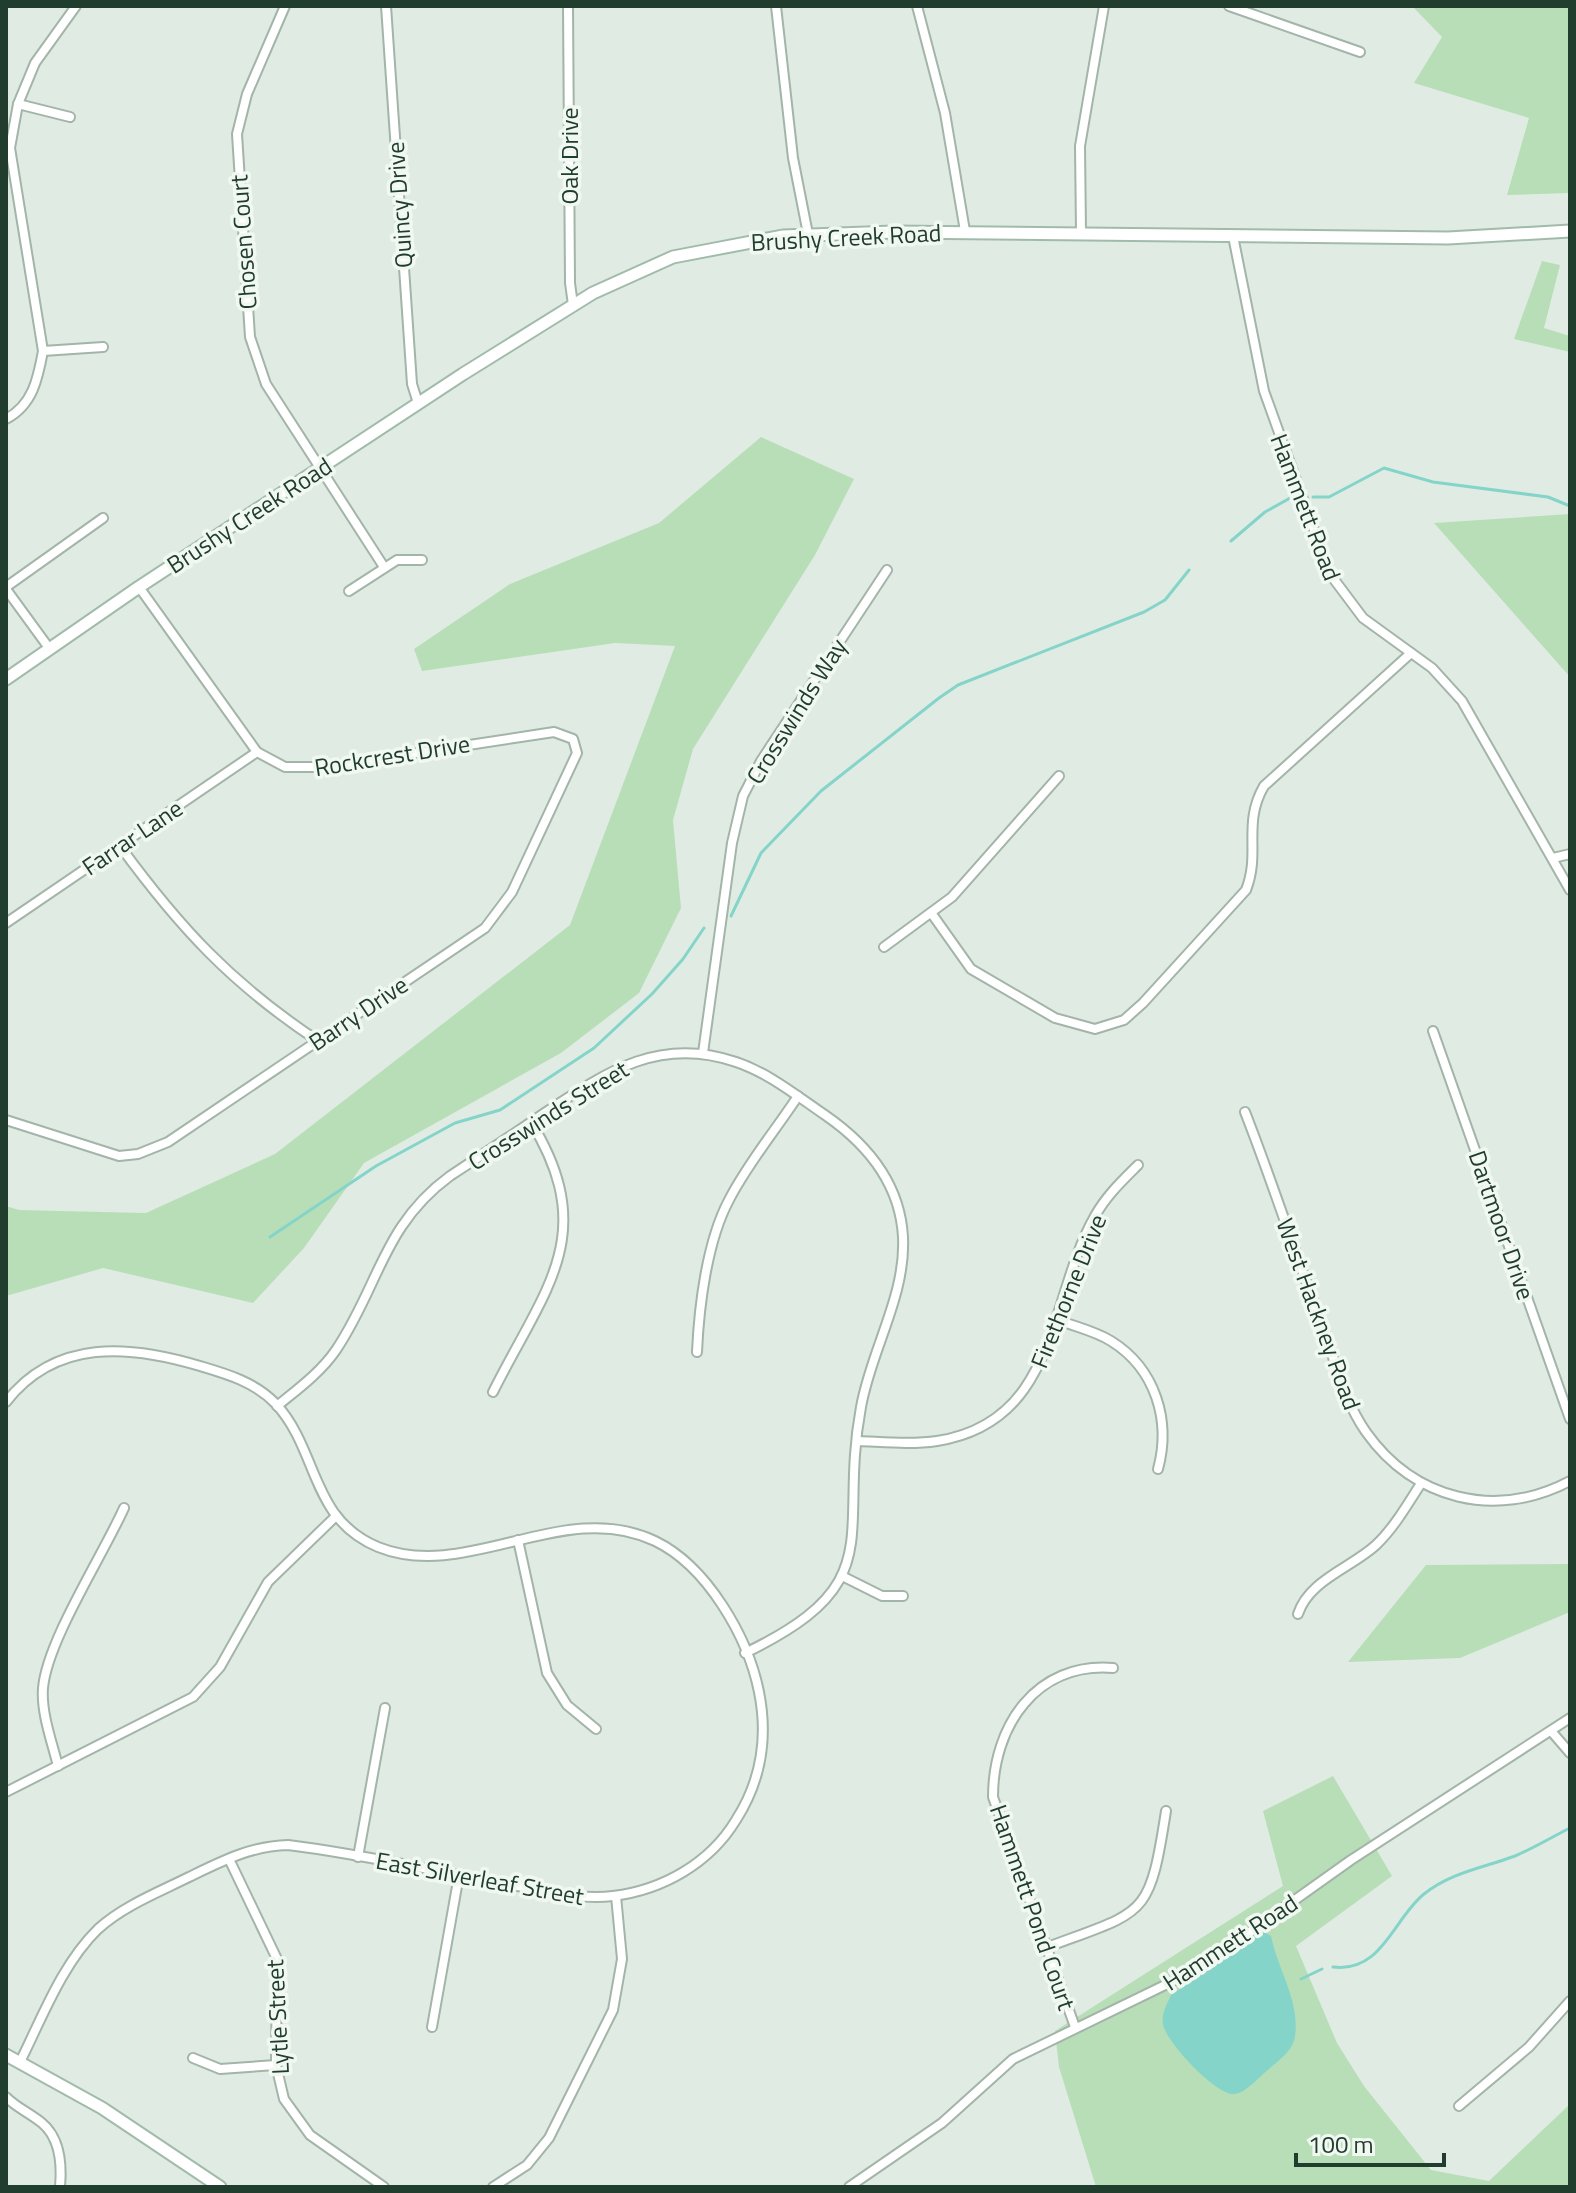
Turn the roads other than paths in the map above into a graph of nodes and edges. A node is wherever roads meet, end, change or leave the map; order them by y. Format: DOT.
graph roads {
  1 [pos="76,6"];
  2 [pos="285,6"];
  3 [pos="386,6"];
  4 [pos="568,6"];
  5 [pos="776,6"];
  6 [pos="917,6"];
  7 [pos="1104,6"];
  8 [pos="1229,6"];
  9 [pos="1360,52"];
  10 [pos="18,104"];
  11 [pos="70,117"];
  12 [pos="965,231"];
  13 [pos="1570,231"];
  14 [pos="1081,232"];
  15 [pos="808,234"];
  16 [pos="1233,236"];
  17 [pos="573,305"];
  18 [pos="103,347"];
  19 [pos="43,351"];
  20 [pos="418,403"];
  21 [pos="6,419"];
  22 [pos="318,470"];
  23 [pos="103,518"];
  24 [pos="422,560"];
  25 [pos="384,567"];
  26 [pos="887,570"];
  27 [pos="139,587"];
  28 [pos="6,588"];
  29 [pos="349,591"];
  30 [pos="49,648"];
  31 [pos="1411,653"];
  32 [pos="6,679"];
  33 [pos="541,733"];
  34 [pos="257,752"];
  35 [pos="1059,776"];
  36 [pos="120,846"];
  37 [pos="1570,854"];
  38 [pos="1553,858"];
  39 [pos="1570,890"];
  40 [pos="932,914"];
  41 [pos="6,923"];
  42 [pos="884,947"];
  43 [pos="1433,1031"];
  44 [pos="318,1041"];
  45 [pos="703,1053"];
  46 [pos="798,1096"];
  47 [pos="1245,1112"];
  48 [pos="6,1120"];
  49 [pos="531,1122"];
  50 [pos="1138,1165"];
  51 [pos="1058,1320"];
  52 [pos="697,1352"];
  53 [pos="493,1392"];
  54 [pos="6,1402"];
  55 [pos="277,1406"];
  56 [pos="1570,1419"];
  57 [pos="858,1441"];
  58 [pos="1158,1469"];
  59 [pos="1570,1481"];
  60 [pos="1420,1485"];
  61 [pos="124,1508"];
  62 [pos="335,1517"];
  63 [pos="518,1540"];
  64 [pos="842,1576"];
  65 [pos="903,1596"];
  66 [pos="1298,1614"];
  67 [pos="745,1653"];
  68 [pos="1113,1668"];
  69 [pos="385,1708"];
  70 [pos="1570,1718"];
  71 [pos="596,1729"];
  72 [pos="1551,1731"];
  73 [pos="1570,1753"];
  74 [pos="58,1766"];
  75 [pos="6,1792"];
  76 [pos="1166,1811"];
  77 [pos="358,1857"];
  78 [pos="229,1859"];
  79 [pos="459,1875"];
  80 [pos="616,1896"];
  81 [pos="1045,1948"];
  82 [pos="1570,2001"];
  83 [pos="432,2027"];
  84 [pos="1075,2027"];
  85 [pos="6,2055"];
  86 [pos="193,2058"];
  87 [pos="20,2062"];
  88 [pos="276,2065"];
  89 [pos="6,2097"];
  90 [pos="1459,2106"];
  91 [pos="60,2187"];
  92 [pos="220,2187"];
  93 [pos="384,2187"];
  94 [pos="493,2187"];
  95 [pos="849,2187"];
  1 -- 10 [label="street"];
  2 -- 22 [label="street, Chosen Court"];
  3 -- 20 [label="street, Quincy Drive"];
  4 -- 17 [label="street, Oak Drive"];
  5 -- 15 [label="street"];
  6 -- 12 [label="street"];
  7 -- 14 [label="street"];
  8 -- 9 [label="street"];
  10 -- 11 [label="street"];
  10 -- 19 [label="street"];
  12 -- 14 [label="main road, Brushy Creek Road"];
  12 -- 15 [label="main road, Brushy Creek Road"];
  13 -- 16 [label="main road, Brushy Creek Road"];
  14 -- 16 [label="main road, Brushy Creek Road"];
  15 -- 17 [label="main road, Brushy Creek Road"];
  16 -- 31 [label="street, Hammett Road"];
  17 -- 20 [label="main road, Brushy Creek Road"];
  18 -- 19 [label="street"];
  19 -- 21 [label="street"];
  20 -- 22 [label="main road, Brushy Creek Road"];
  22 -- 25 [label="street, Chosen Court"];
  22 -- 27 [label="main road, Brushy Creek Road"];
  23 -- 28 [label="street"];
  24 -- 25 [label="street"];
  25 -- 29 [label="street"];
  26 -- 45 [label="street, Crosswinds Way"];
  27 -- 30 [label="main road, Brushy Creek Road"];
  27 -- 34 [label="street"];
  28 -- 30 [label="street"];
  30 -- 32 [label="main road, Brushy Creek Road"];
  31 -- 38 [label="street, Hammett Road"];
  31 -- 40 [label="street"];
  33 -- 34 [label="street, Rockcrest Drive"];
  33 -- 44 [label="street, Barry Drive"];
  34 -- 36 [label="street, Farrar Lane"];
  35 -- 40 [label="street"];
  36 -- 41 [label="street, Farrar Lane"];
  36 -- 44 [label="street"];
  37 -- 38 [label="street"];
  38 -- 39 [label="street, Hammett Road"];
  40 -- 42 [label="street"];
  43 -- 56 [label="street, Dartmoor Drive"];
  44 -- 48 [label="street, Barry Drive"];
  45 -- 46 [label="street, Crosswinds Street"];
  45 -- 49 [label="street, Crosswinds Street"];
  46 -- 52 [label="street"];
  46 -- 57 [label="street, Crosswinds Street"];
  47 -- 60 [label="street, West Hackney Road"];
  49 -- 53 [label="street"];
  49 -- 55 [label="street, Crosswinds Street"];
  50 -- 51 [label="street, Firethorne Drive"];
  51 -- 57 [label="street, Firethorne Drive"];
  51 -- 58 [label="street"];
  54 -- 55 [label="street"];
  55 -- 62 [label="street"];
  57 -- 64 [label="street, Crosswinds Street"];
  59 -- 60 [label="street, West Hackney Road"];
  60 -- 66 [label="street"];
  61 -- 74 [label="street"];
  62 -- 63 [label="street, East Silverleaf Street"];
  62 -- 74 [label="street"];
  63 -- 67 [label="street, East Silverleaf Street"];
  63 -- 71 [label="street"];
  64 -- 65 [label="street"];
  64 -- 67 [label="street, Crosswinds Street"];
  67 -- 80 [label="street, East Silverleaf Street"];
  68 -- 81 [label="street, Hammett Pond Court"];
  69 -- 77 [label="street"];
  70 -- 72 [label="street, Hammett Road"];
  72 -- 73 [label="street"];
  72 -- 84 [label="street, Hammett Road"];
  74 -- 75 [label="street"];
  76 -- 81 [label="street"];
  77 -- 78 [label="street, East Silverleaf Street"];
  77 -- 79 [label="street, East Silverleaf Street"];
  78 -- 87 [label="street, East Silverleaf Street"];
  78 -- 88 [label="street, Lytle Street"];
  79 -- 80 [label="street, East Silverleaf Street"];
  79 -- 83 [label="street"];
  80 -- 94 [label="street"];
  81 -- 84 [label="street, Hammett Pond Court"];
  82 -- 90 [label="street"];
  84 -- 95 [label="street, Hammett Road"];
  85 -- 87 [label="main road"];
  86 -- 88 [label="street"];
  87 -- 92 [label="main road"];
  88 -- 93 [label="street, Lytle Street"];
  89 -- 91 [label="street"];
}
